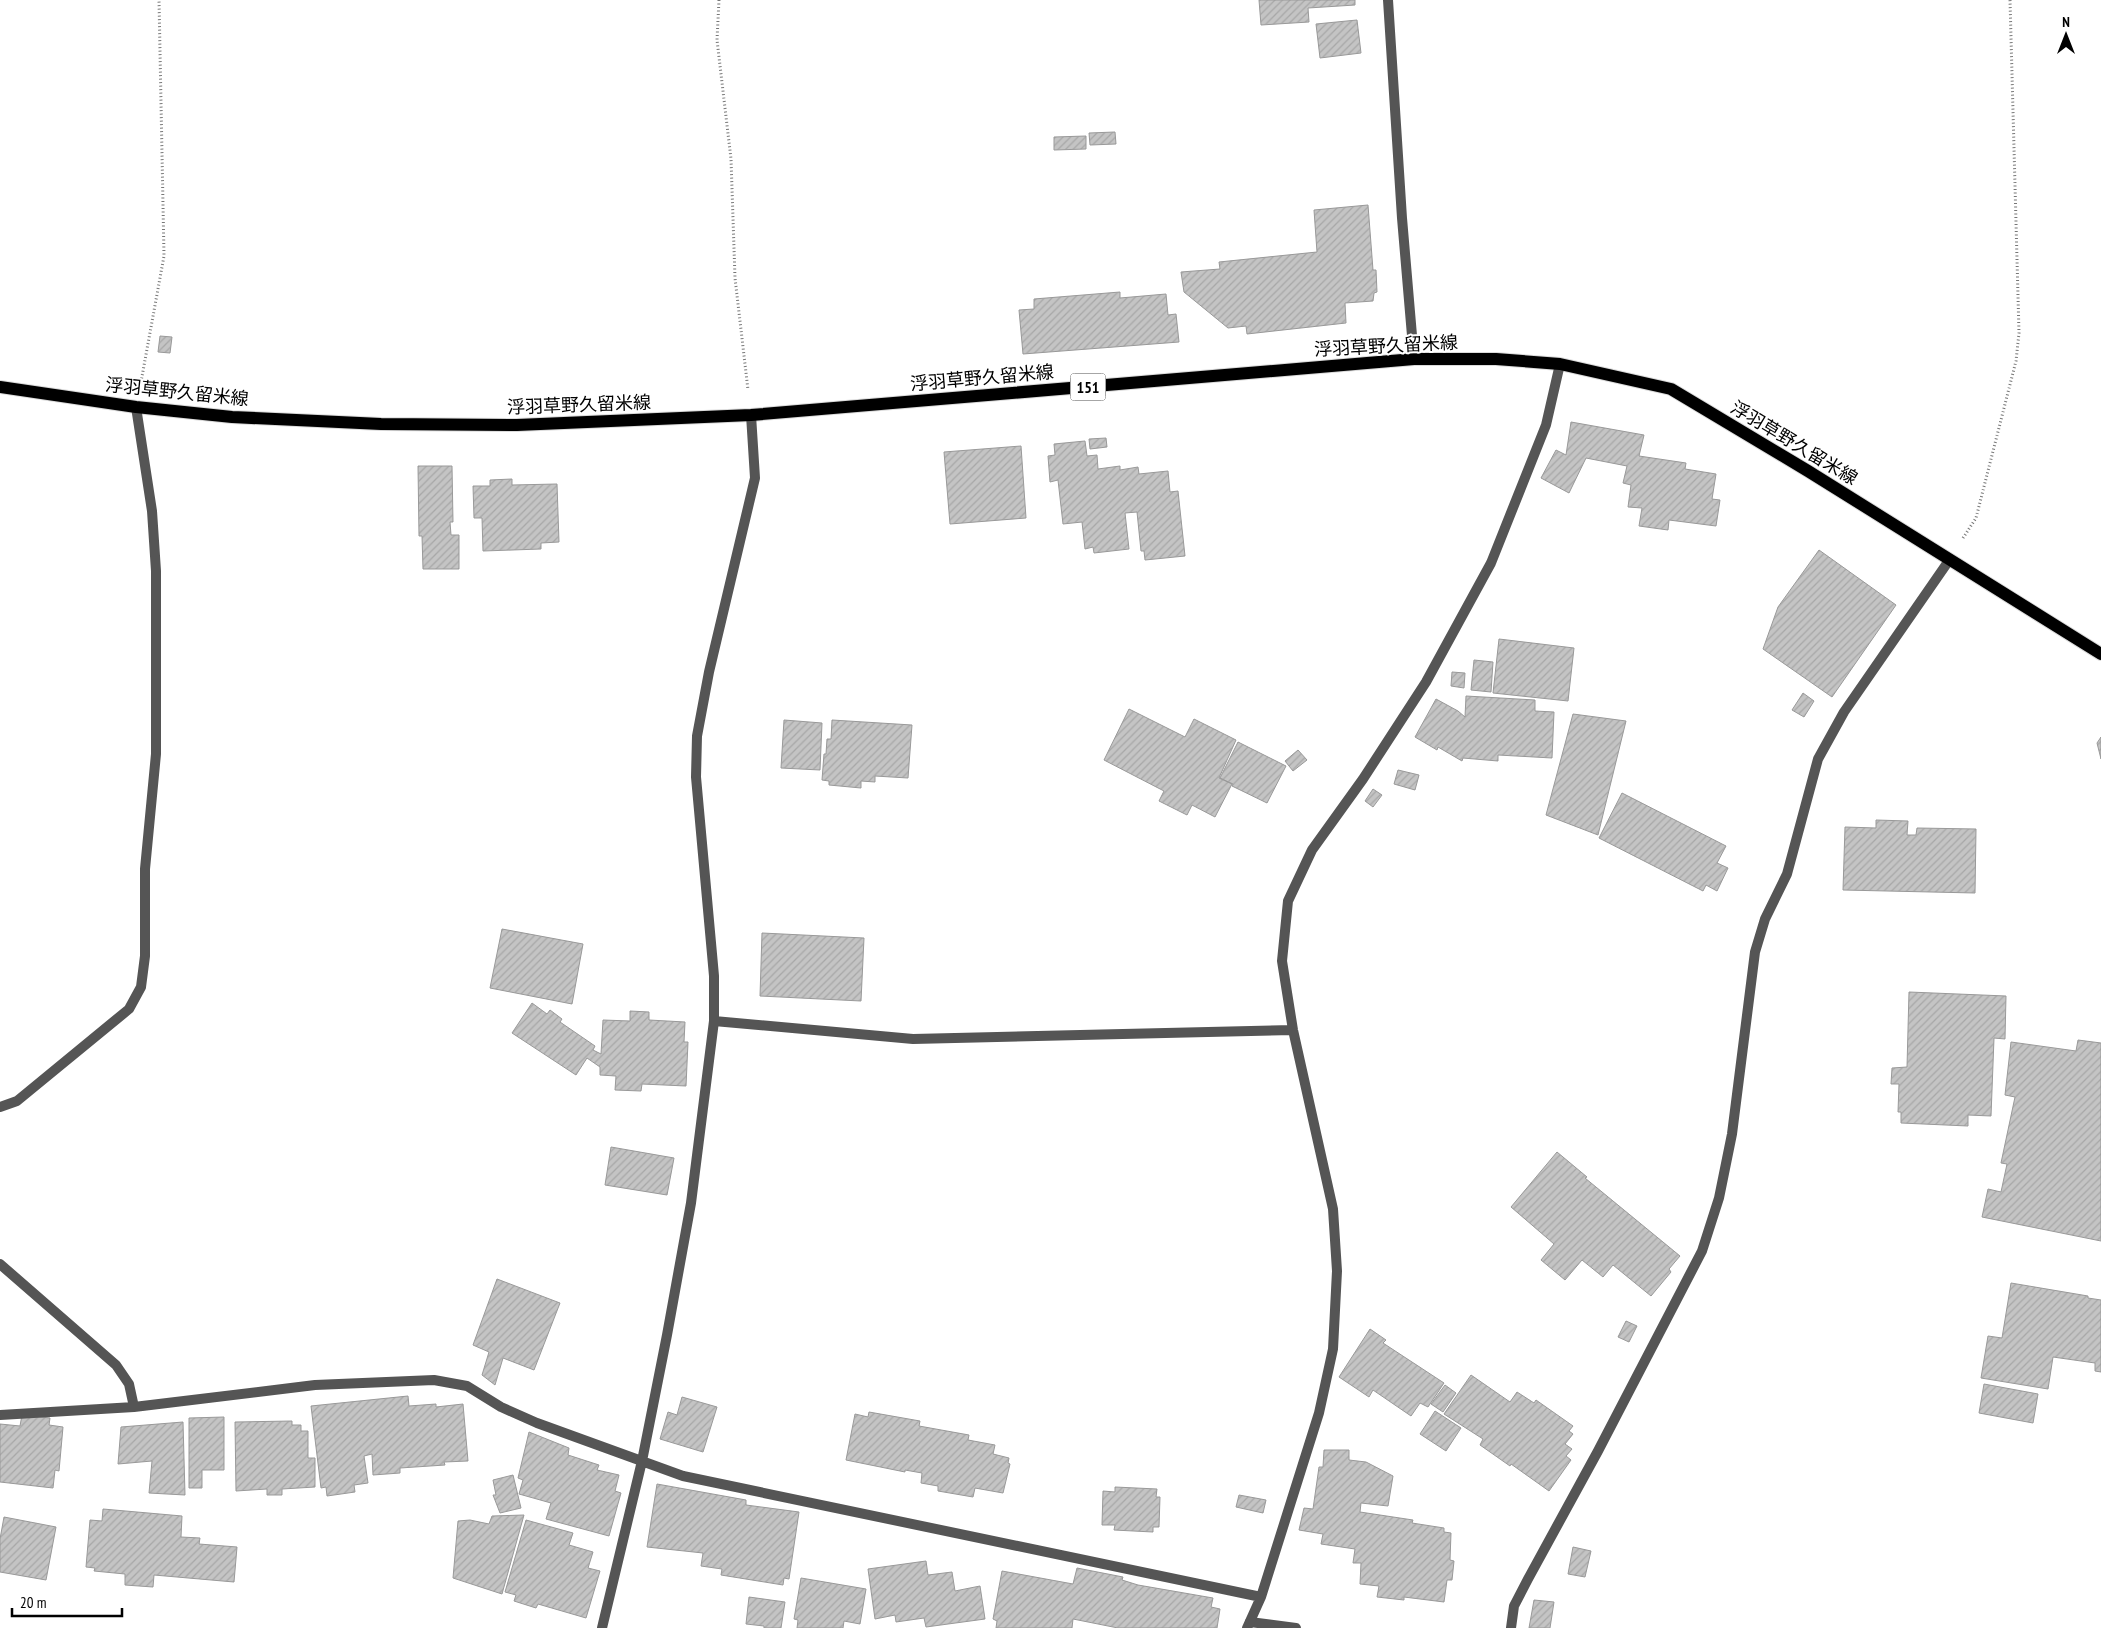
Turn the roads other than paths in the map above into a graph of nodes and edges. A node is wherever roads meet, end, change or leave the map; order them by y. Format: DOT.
graph roads {
  1 [pos="1388,0"];
  2 [pos="1414,359"];
  3 [pos="1560,364"];
  4 [pos="0,387"];
  5 [pos="136,407"];
  6 [pos="752,415"];
  7 [pos="1950,559"];
  8 [pos="2101,654"];
  9 [pos="714,1021"];
  10 [pos="1293,1030"];
  11 [pos="0,1107"];
  12 [pos="0,1264"];
  13 [pos="134,1408"];
  14 [pos="0,1415"];
  15 [pos="642,1461"];
  16 [pos="1261,1597"];
  17 [pos="1249,1625"];
  18 [pos="602,1628"];
  19 [pos="1296,1628"];
  20 [pos="1511,1628"];
  1 -- 2 [label="street"];
  2 -- 3 [label="main road, 浮羽草野久留米線 / 151"];
  2 -- 6 [label="main road, 浮羽草野久留米線 / 151"];
  3 -- 7 [label="main road, 浮羽草野久留米線 / 151"];
  3 -- 10 [label="street"];
  4 -- 5 [label="main road, 浮羽草野久留米線 / 151"];
  5 -- 6 [label="main road, 浮羽草野久留米線 / 151"];
  5 -- 11 [label="street"];
  6 -- 9 [label="street"];
  7 -- 8 [label="main road, 浮羽草野久留米線 / 151"];
  7 -- 20 [label="street"];
  9 -- 10 [label="street"];
  9 -- 15 [label="street"];
  10 -- 16 [label="street"];
  12 -- 13 [label="street"];
  13 -- 14 [label="street"];
  13 -- 15 [label="street"];
  15 -- 16 [label="street"];
  15 -- 18 [label="street"];
  16 -- 17 [label="street"];
  17 -- 19 [label="street"];
}
